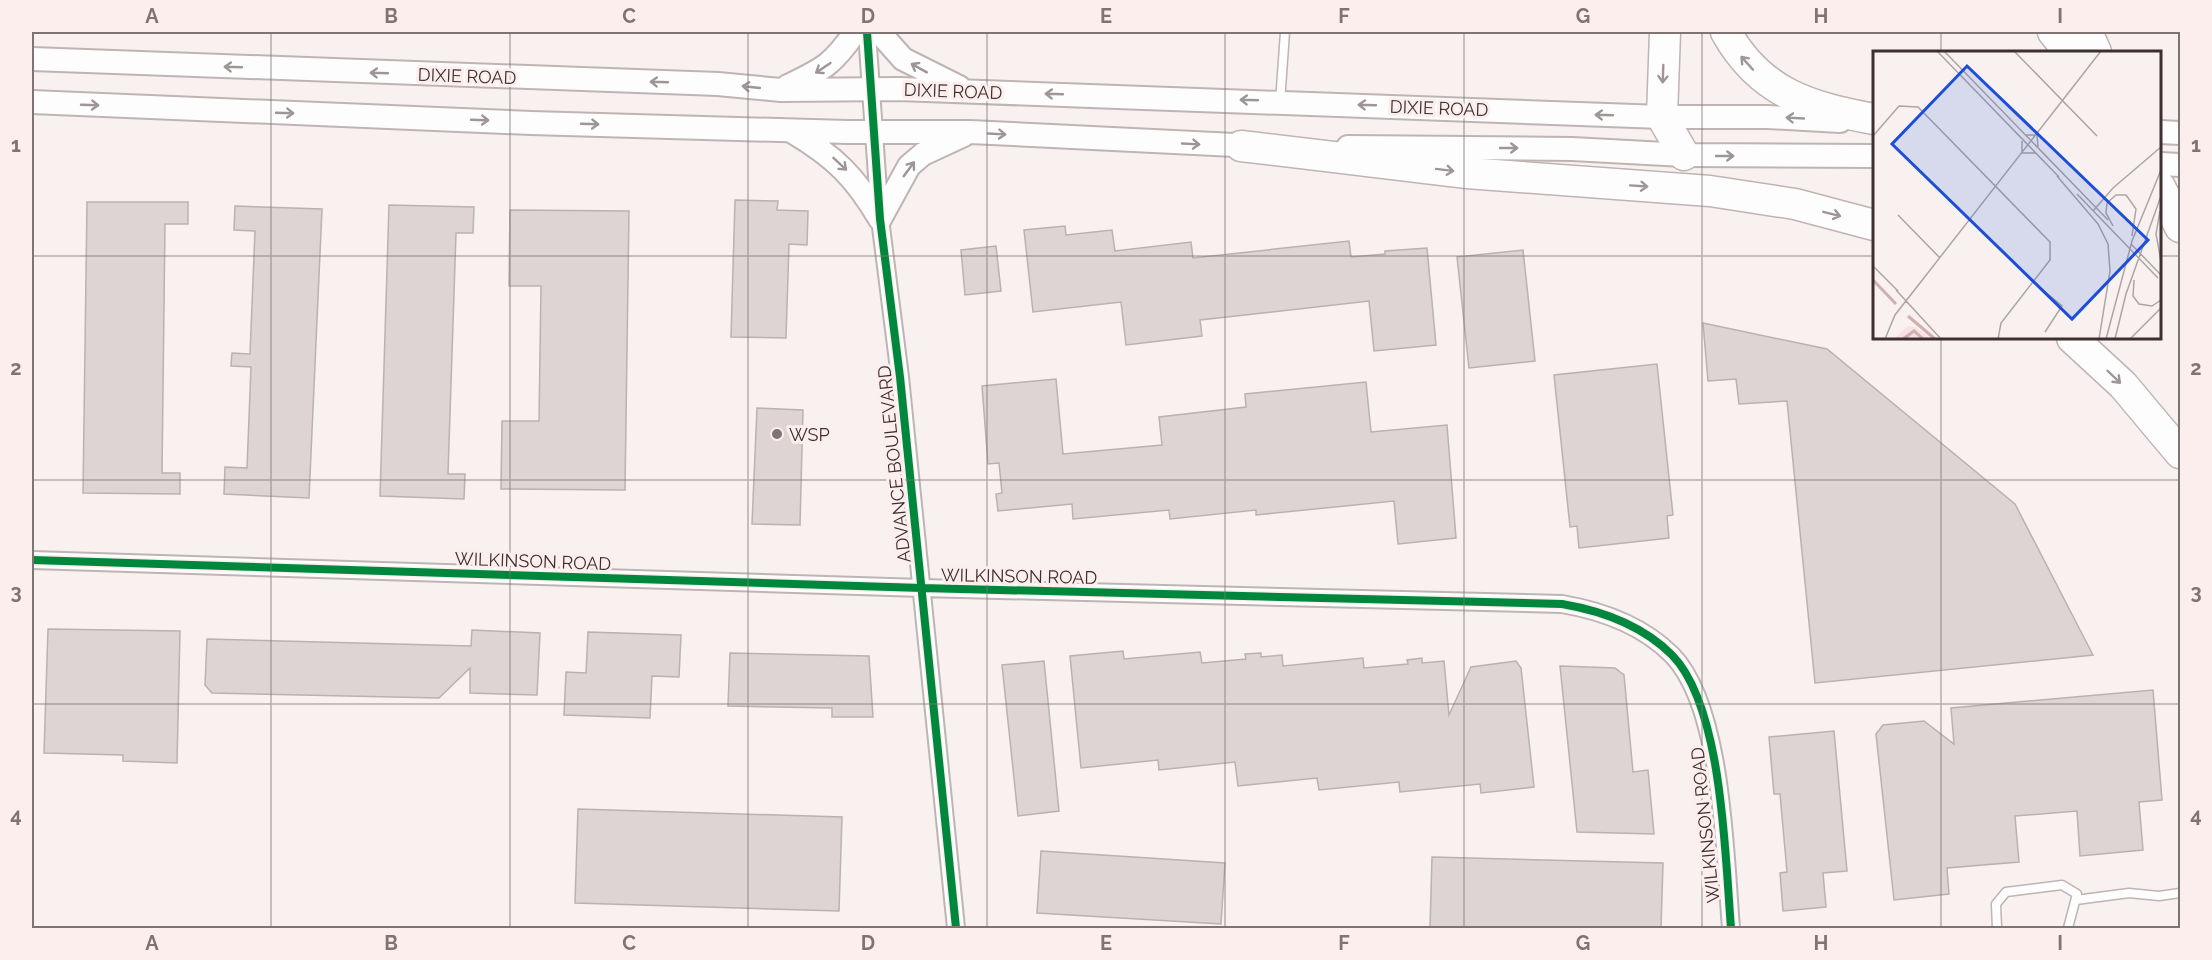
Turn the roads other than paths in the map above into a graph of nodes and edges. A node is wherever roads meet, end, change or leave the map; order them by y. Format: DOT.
graph roads {
  1 [pos="855,32"];
  2 [pos="867,32"];
  3 [pos="879,32"];
  4 [pos="1285,32"];
  5 [pos="1665,32"];
  6 [pos="1726,32"];
  7 [pos="2053,32"];
  8 [pos="2087,32"];
  9 [pos="2068,51"];
  10 [pos="2096,51"];
  11 [pos="32,59"];
  12 [pos="872,89"];
  13 [pos="781,90"];
  14 [pos="968,92"];
  15 [pos="32,102"];
  16 [pos="1280,102"];
  17 [pos="1662,117"];
  18 [pos="1873,120"];
  19 [pos="1873,120"];
  20 [pos="792,131"];
  21 [pos="875,132"];
  22 [pos="970,132"];
  23 [pos="2161,132"];
  24 [pos="2181,133"];
  25 [pos="1241,146"];
  26 [pos="1684,155"];
  27 [pos="1873,156"];
  28 [pos="2161,164"];
  29 [pos="2181,165"];
  30 [pos="2161,189"];
  31 [pos="880,219"];
  32 [pos="1873,224"];
  33 [pos="2181,228"];
  34 [pos="2073,339"];
  35 [pos="2181,453"];
  36 [pos="32,561"];
  37 [pos="922,588"];
  38 [pos="2181,893"];
  39 [pos="2076,900"];
  40 [pos="956,928"];
  41 [pos="1731,928"];
  42 [pos="1997,928"];
  43 [pos="2068,928"];
  1 -- 13 [label="main road, one-way"];
  2 -- 12 [label="street, ADVANCE BOULEVARD"];
  14 -- 3 [label="main road, one-way"];
  4 -- 16 [label="lane"];
  5 -- 17 [label="highway, one-way"];
  19 -- 6 [label="highway, one-way"];
  7 -- 9 [label="highway"];
  8 -- 10 [label="highway"];
  13 -- 11 [label="main road, DIXIE ROAD, one-way"];
  12 -- 13 [label="main road, DIXIE ROAD"];
  12 -- 14 [label="main road, DIXIE ROAD"];
  12 -- 21 [label="street, ADVANCE BOULEVARD"];
  16 -- 14 [label="main road, DIXIE ROAD, one-way"];
  15 -- 20 [label="main road, one-way"];
  17 -- 16 [label="main road, DIXIE ROAD, one-way"];
  18 -- 17 [label="main road, DIXIE ROAD, one-way"];
  17 -- 26 [label="highway"];
  20 -- 21 [label="main road"];
  20 -- 31 [label="main road, one-way"];
  21 -- 22 [label="main road"];
  21 -- 31 [label="street, ADVANCE BOULEVARD"];
  22 -- 25 [label="main road, one-way"];
  31 -- 22 [label="main road, one-way"];
  23 -- 24 [label="main road"];
  25 -- 26 [label="main road, one-way"];
  25 -- 32 [label="highway, one-way"];
  26 -- 27 [label="main road, one-way"];
  28 -- 29 [label="main road"];
  30 -- 33 [label="highway"];
  31 -- 37 [label="street, ADVANCE BOULEVARD"];
  34 -- 35 [label="highway, one-way"];
  36 -- 37 [label="street, WILKINSON ROAD"];
  37 -- 40 [label="street, ADVANCE BOULEVARD"];
  37 -- 41 [label="street, WILKINSON ROAD"];
  38 -- 39 [label="lane"];
  39 -- 42 [label="lane"];
  39 -- 43 [label="lane"];
}
